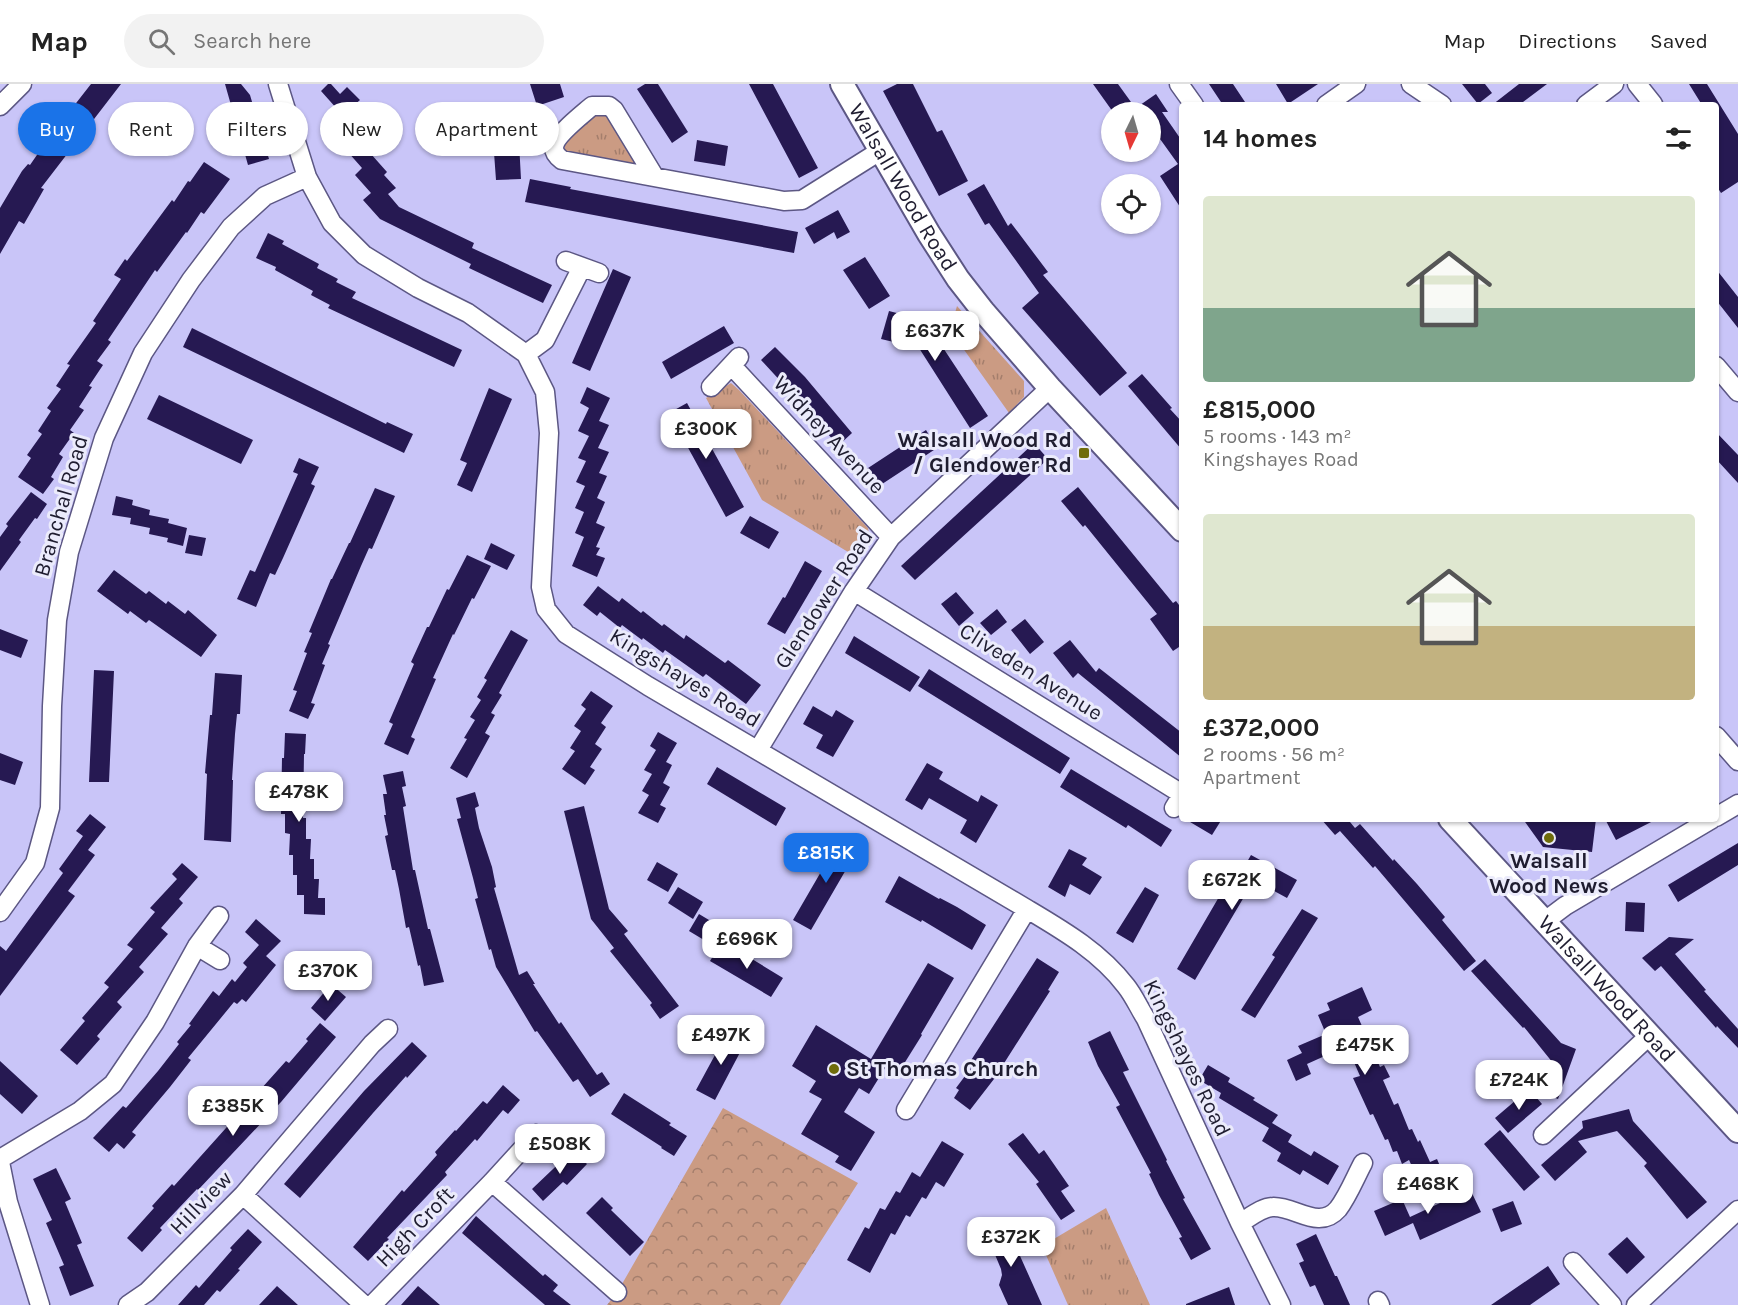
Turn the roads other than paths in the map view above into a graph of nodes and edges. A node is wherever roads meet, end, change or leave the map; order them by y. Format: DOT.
graph roads {
  1 [pos="22,84"];
  2 [pos="278,84"];
  3 [pos="842,84"];
  4 [pos="1179,84"];
  5 [pos="1356,84"];
  6 [pos="1411,84"];
  7 [pos="1614,84"];
  8 [pos="1637,84"];
  9 [pos="1192,102"];
  10 [pos="1330,102"];
  11 [pos="1438,102"];
  12 [pos="1590,102"];
  13 [pos="1651,102"];
  14 [pos="0,106"];
  15 [pos="880,151"];
  16 [pos="654,176"];
  17 [pos="307,177"];
  18 [pos="582,267"];
  19 [pos="526,354"];
  20 [pos="1719,370"];
  21 [pos="711,387"];
  22 [pos="1050,388"];
  23 [pos="1738,392"];
  24 [pos="1179,527"];
  25 [pos="891,537"];
  26 [pos="854,591"];
  27 [pos="1719,739"];
  28 [pos="758,750"];
  29 [pos="1738,761"];
  30 [pos="1179,799"];
  31 [pos="1738,804"];
  32 [pos="1719,815"];
  33 [pos="1453,822"];
  34 [pos="1707,822"];
  35 [pos="1027,909"];
  36 [pos="0,912"];
  37 [pos="219,916"];
  38 [pos="1545,921"];
  39 [pos="197,946"];
  40 [pos="220,960"];
  41 [pos="388,1029"];
  42 [pos="1650,1035"];
  43 [pos="906,1110"];
  44 [pos="1738,1131"];
  45 [pos="536,1134"];
  46 [pos="1543,1135"];
  47 [pos="0,1161"];
  48 [pos="1363,1163"];
  49 [pos="492,1182"];
  50 [pos="243,1196"];
  51 [pos="1738,1210"];
  52 [pos="1240,1223"];
  53 [pos="1573,1262"];
  54 [pos="617,1292"];
  55 [pos="40,1305"];
  56 [pos="128,1305"];
  57 [pos="364,1305"];
  58 [pos="372,1305"];
  59 [pos="1281,1305"];
  60 [pos="1612,1305"];
  61 [pos="1636,1305"];
  1 -- 14 [label="street"];
  2 -- 17 [label="street, Kingshayes Road"];
  3 -- 15 [label="street, Walsall Wood Road"];
  4 -- 9 [label="street"];
  5 -- 10 [label="street"];
  6 -- 11 [label="street"];
  7 -- 12 [label="street"];
  8 -- 13 [label="street"];
  15 -- 16 [label="street"];
  15 -- 22 [label="street, Walsall Wood Road"];
  16 -- 16 [label="street"];
  17 -- 19 [label="street, Kingshayes Road"];
  17 -- 36 [label="street, Branchal Road"];
  18 -- 19 [label="street"];
  19 -- 28 [label="street, Kingshayes Road"];
  20 -- 23 [label="street"];
  21 -- 25 [label="street, Widney Avenue"];
  22 -- 24 [label="street, Walsall Wood Road"];
  22 -- 25 [label="street, Glendower Road"];
  25 -- 26 [label="street, Glendower Road"];
  26 -- 28 [label="street, Glendower Road"];
  26 -- 30 [label="street, Cliveden Avenue"];
  27 -- 29 [label="street"];
  28 -- 35 [label="street, Kingshayes Road"];
  31 -- 32 [label="street"];
  33 -- 38 [label="street, Walsall Wood Road"];
  34 -- 38 [label="street"];
  35 -- 43 [label="street"];
  35 -- 52 [label="street, Kingshayes Road"];
  37 -- 39 [label="street"];
  38 -- 42 [label="street, Walsall Wood Road"];
  39 -- 40 [label="street"];
  39 -- 47 [label="street"];
  41 -- 50 [label="street, Hillview"];
  42 -- 44 [label="street, Walsall Wood Road"];
  42 -- 46 [label="street"];
  45 -- 49 [label="street, High Croft"];
  47 -- 55 [label="street"];
  48 -- 52 [label="street"];
  49 -- 54 [label="street"];
  49 -- 58 [label="street, High Croft"];
  50 -- 56 [label="street, Hillview"];
  50 -- 57 [label="street"];
  51 -- 61 [label="street"];
  52 -- 59 [label="street, Kingshayes Road"];
  53 -- 60 [label="street"];
}
